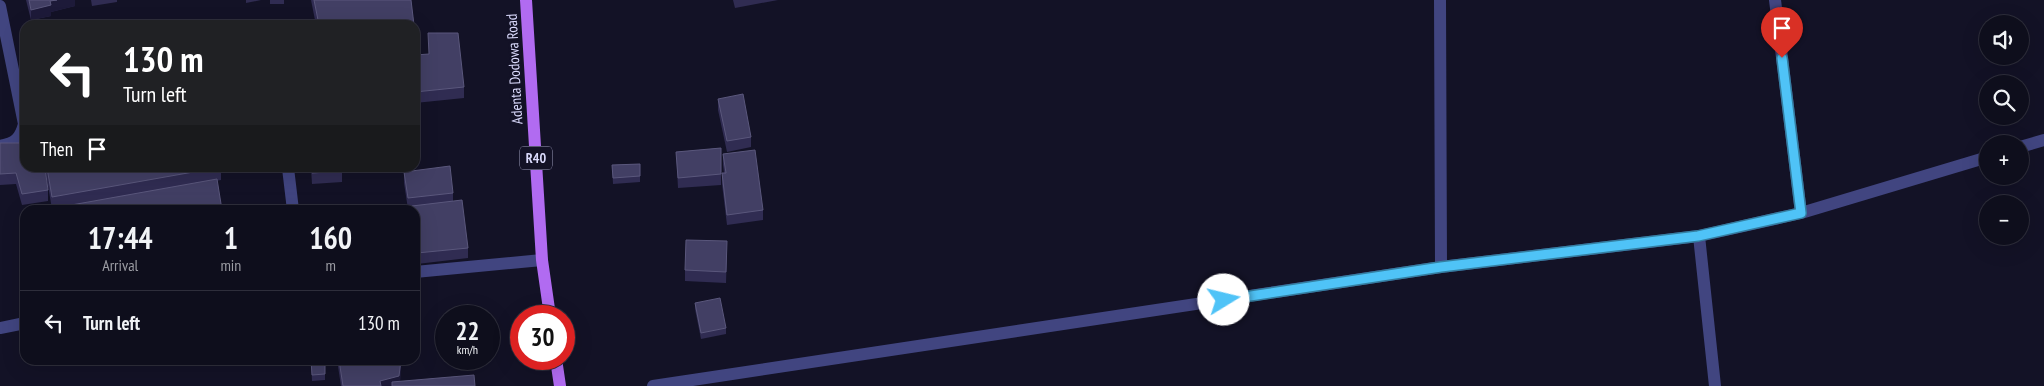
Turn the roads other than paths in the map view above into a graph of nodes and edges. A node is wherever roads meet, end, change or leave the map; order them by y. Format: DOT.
graph roads {
  1 [pos="526,0"];
  2 [pos="1440,0"];
  3 [pos="1775,0"];
  4 [pos="0,6"];
  5 [pos="20,104"];
  6 [pos="20,137"];
  7 [pos="2044,140"];
  8 [pos="2029,144"];
  9 [pos="0,146"];
  10 [pos="1979,160"];
  11 [pos="288,172"];
  12 [pos="292,205"];
  13 [pos="1801,213"];
  14 [pos="1698,236"];
  15 [pos="542,260"];
  16 [pos="1441,267"];
  17 [pos="420,272"];
  18 [pos="548,305"];
  19 [pos="20,324"];
  20 [pos="0,328"];
  21 [pos="558,370"];
  22 [pos="560,386"];
  23 [pos="653,386"];
  24 [pos="1715,386"];
  1 -- 15 [label="main road, Adenta Dodowa Road / R40"];
  2 -- 16 [label="street"];
  3 -- 13 [label="street"];
  4 -- 5 [label="street"];
  6 -- 9 [label="street"];
  7 -- 8 [label="street"];
  10 -- 13 [label="street"];
  11 -- 12 [label="street"];
  13 -- 14 [label="street"];
  14 -- 16 [label="street"];
  14 -- 24 [label="street"];
  15 -- 17 [label="street"];
  15 -- 18 [label="main road, Adenta Dodowa Road / R40"];
  16 -- 23 [label="street"];
  19 -- 20 [label="street"];
  21 -- 22 [label="main road"];
}
